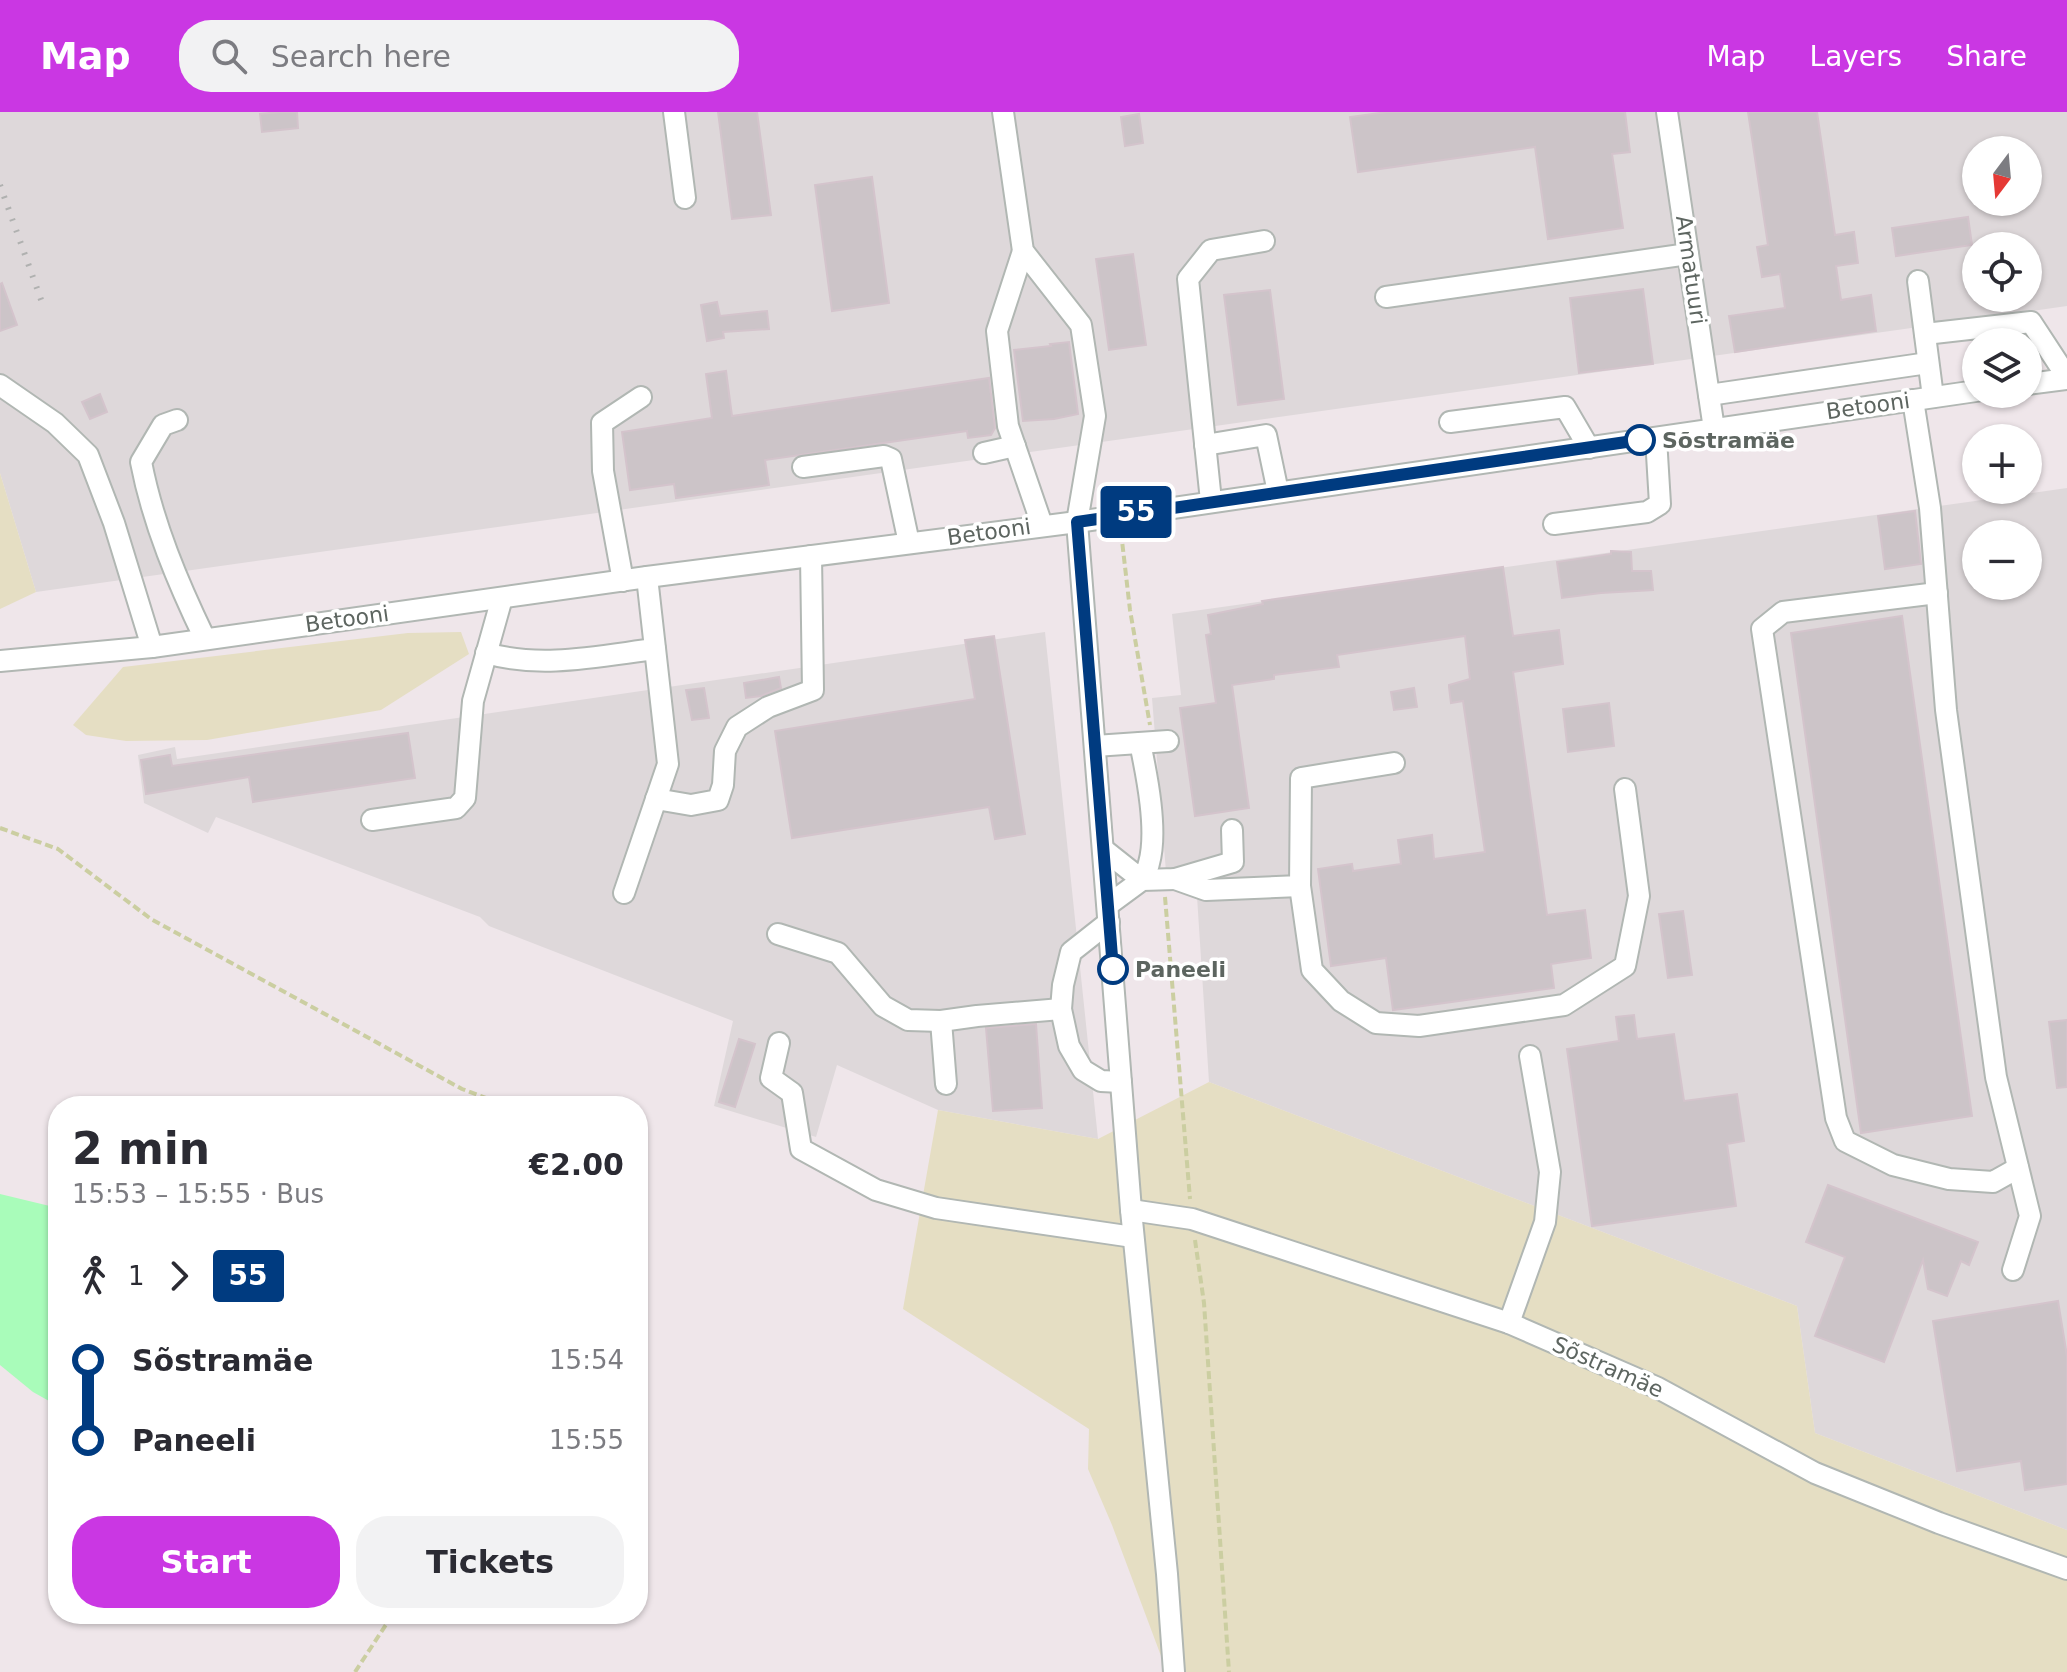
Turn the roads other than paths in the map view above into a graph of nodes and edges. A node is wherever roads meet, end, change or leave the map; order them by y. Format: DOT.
graph roads {
  1 [pos="674,112"];
  2 [pos="1003,112"];
  3 [pos="1667,112"];
  4 [pos="685,198"];
  5 [pos="1264,241"];
  6 [pos="1023,251"];
  7 [pos="1688,254"];
  8 [pos="1918,281"];
  9 [pos="1386,297"];
  10 [pos="1925,334"];
  11 [pos="1928,363"];
  12 [pos="2067,378"];
  13 [pos="2042,382"];
  14 [pos="0,385"];
  15 [pos="1962,393"];
  16 [pos="1709,395"];
  17 [pos="641,397"];
  18 [pos="1923,399"];
  19 [pos="177,420"];
  20 [pos="1450,422"];
  21 [pos="1714,429"];
  22 [pos="1656,438"];
  23 [pos="1205,445"];
  24 [pos="1015,446"];
  25 [pos="1589,448"];
  26 [pos="984,453"];
  27 [pos="803,467"];
  28 [pos="1278,492"];
  29 [pos="1211,501"];
  30 [pos="1077,522"];
  31 [pos="1554,524"];
  32 [pos="1042,525"];
  33 [pos="909,543"];
  34 [pos="811,556"];
  35 [pos="647,577"];
  36 [pos="623,581"];
  37 [pos="1937,593"];
  38 [pos="502,598"];
  39 [pos="205,639"];
  40 [pos="152,647"];
  41 [pos="655,649"];
  42 [pos="486,653"];
  43 [pos="0,661"];
  44 [pos="1095,746"];
  45 [pos="1394,763"];
  46 [pos="1625,789"];
  47 [pos="656,799"];
  48 [pos="372,820"];
  49 [pos="1232,830"];
  50 [pos="1103,849"];
  51 [pos="1160,880"];
  52 [pos="1300,886"];
  53 [pos="624,893"];
  54 [pos="1108,914"];
  55 [pos="778,934"];
  56 [pos="1061,1009"];
  57 [pos="941,1021"];
  58 [pos="779,1043"];
  59 [pos="1530,1056"];
  60 [pos="1121,1082"];
  61 [pos="946,1084"];
  62 [pos="2018,1168"];
  63 [pos="1131,1210"];
  64 [pos="1133,1237"];
  65 [pos="2013,1270"];
  66 [pos="1509,1323"];
  67 [pos="2067,1569"];
  68 [pos="1174,1672"];
  1 -- 4 [label="street"];
  2 -- 6 [label="street"];
  3 -- 7 [label="street, Armatuuri"];
  5 -- 23 [label="street"];
  6 -- 24 [label="street"];
  6 -- 30 [label="street"];
  7 -- 9 [label="street"];
  7 -- 16 [label="street, Armatuuri"];
  8 -- 10 [label="street"];
  10 -- 11 [label="street"];
  10 -- 12 [label="street"];
  11 -- 16 [label="street"];
  11 -- 18 [label="street"];
  12 -- 13 [label="street"];
  14 -- 40 [label="street"];
  15 -- 18 [label="street, Betooni"];
  16 -- 21 [label="street, Armatuuri"];
  17 -- 36 [label="street"];
  18 -- 21 [label="street, Betooni"];
  18 -- 37 [label="street"];
  19 -- 39 [label="street"];
  20 -- 25 [label="street"];
  21 -- 22 [label="street, Betooni"];
  22 -- 25 [label="street, Betooni"];
  22 -- 31 [label="street"];
  23 -- 28 [label="street"];
  23 -- 29 [label="street"];
  24 -- 26 [label="street"];
  24 -- 32 [label="street"];
  25 -- 28 [label="street, Betooni"];
  27 -- 33 [label="street"];
  28 -- 29 [label="street, Betooni"];
  29 -- 30 [label="street, Betooni"];
  30 -- 32 [label="street, Betooni"];
  30 -- 44 [label="street"];
  32 -- 33 [label="street, Betooni"];
  33 -- 34 [label="street, Betooni"];
  34 -- 35 [label="street, Betooni"];
  34 -- 47 [label="street"];
  35 -- 36 [label="street, Betooni"];
  35 -- 41 [label="street"];
  36 -- 38 [label="street, Betooni"];
  37 -- 62 [label="street"];
  37 -- 62 [label="street"];
  38 -- 39 [label="street, Betooni"];
  38 -- 42 [label="street"];
  39 -- 40 [label="street, Betooni"];
  40 -- 43 [label="street, Betooni"];
  41 -- 42 [label="street"];
  41 -- 47 [label="street"];
  42 -- 48 [label="street"];
  44 -- 50 [label="street"];
  44 -- 51 [label="street"];
  45 -- 52 [label="street"];
  46 -- 52 [label="street"];
  47 -- 53 [label="street"];
  49 -- 51 [label="street"];
  50 -- 51 [label="street"];
  50 -- 54 [label="street"];
  51 -- 52 [label="street"];
  51 -- 54 [label="street"];
  54 -- 56 [label="street"];
  54 -- 60 [label="street"];
  55 -- 57 [label="street"];
  56 -- 57 [label="street"];
  56 -- 60 [label="street"];
  57 -- 61 [label="street"];
  58 -- 64 [label="street"];
  59 -- 66 [label="street"];
  60 -- 63 [label="street"];
  62 -- 65 [label="street"];
  63 -- 64 [label="street"];
  63 -- 66 [label="street, Sõstramäe"];
  64 -- 68 [label="street"];
  66 -- 67 [label="street, Sõstramäe"];
}
